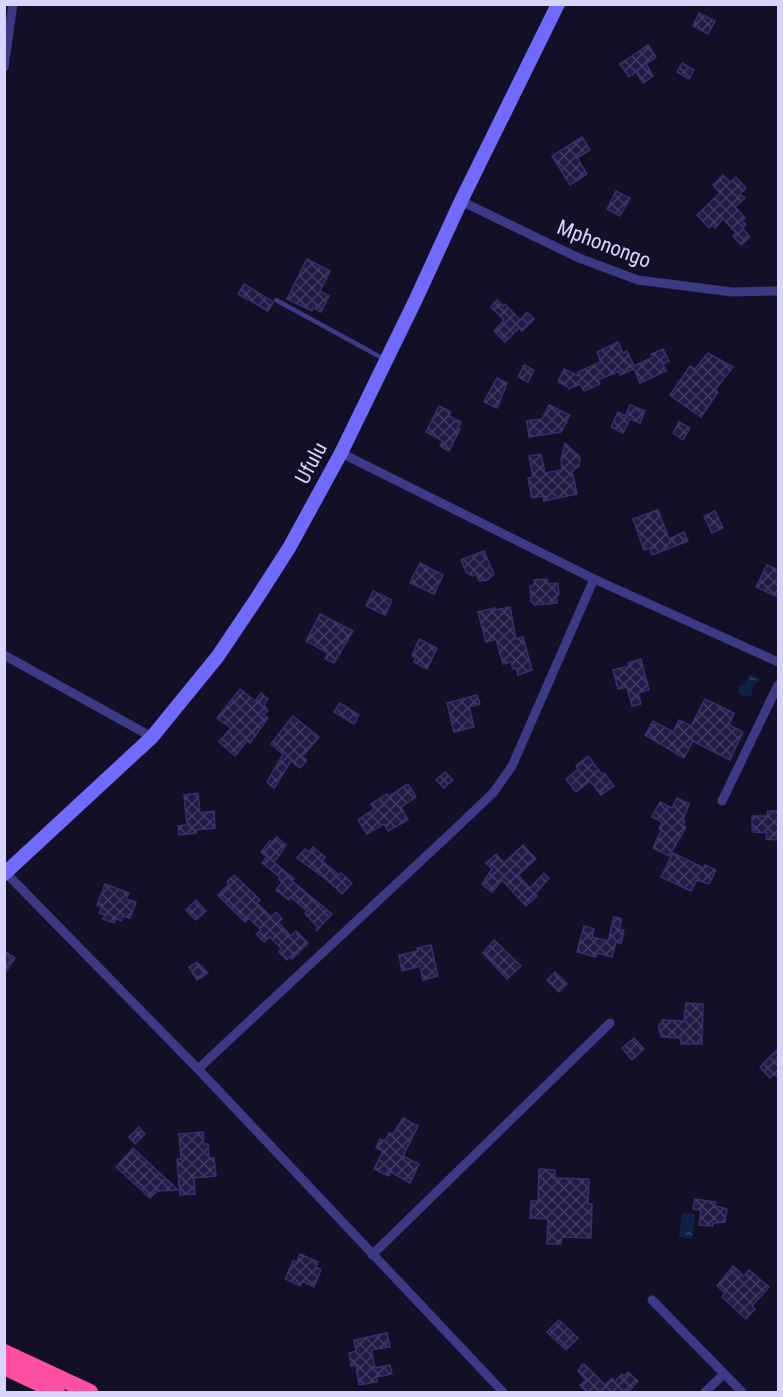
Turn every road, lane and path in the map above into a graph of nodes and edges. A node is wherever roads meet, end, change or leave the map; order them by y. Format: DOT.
graph roads {
  1 [pos="13,4"];
  2 [pos="558,4"];
  3 [pos="4,67"];
  4 [pos="461,201"];
  5 [pos="778,291"];
  6 [pos="276,300"];
  7 [pos="386,361"];
  8 [pos="340,453"];
  9 [pos="594,579"];
  10 [pos="4,655"];
  11 [pos="778,662"];
  12 [pos="778,685"];
  13 [pos="152,737"];
  14 [pos="722,801"];
  15 [pos="5,873"];
  16 [pos="610,1023"];
  17 [pos="198,1070"];
  18 [pos="372,1255"];
  19 [pos="652,1300"];
  20 [pos="4,1352"];
  21 [pos="4,1367"];
  22 [pos="724,1374"];
  23 [pos="57,1392"];
  24 [pos="90,1392"];
  25 [pos="503,1392"];
  26 [pos="705,1392"];
  27 [pos="742,1392"];
  1 -- 3 [label="street"];
  2 -- 4 [label="street, Ufulu"];
  4 -- 5 [label="street, Mphonongo"];
  4 -- 7 [label="street, Ufulu"];
  6 -- 7 [label="lane"];
  7 -- 8 [label="street, Ufulu"];
  8 -- 9 [label="street"];
  8 -- 13 [label="street, Ufulu"];
  9 -- 11 [label="street"];
  9 -- 17 [label="street"];
  10 -- 13 [label="street"];
  12 -- 14 [label="street"];
  13 -- 15 [label="street, Ufulu"];
  15 -- 17 [label="street"];
  16 -- 18 [label="street"];
  17 -- 18 [label="street"];
  18 -- 25 [label="street"];
  19 -- 22 [label="street"];
  20 -- 24 [label="highway"];
  21 -- 23 [label="highway"];
  22 -- 26 [label="street"];
  22 -- 27 [label="street"];
}
